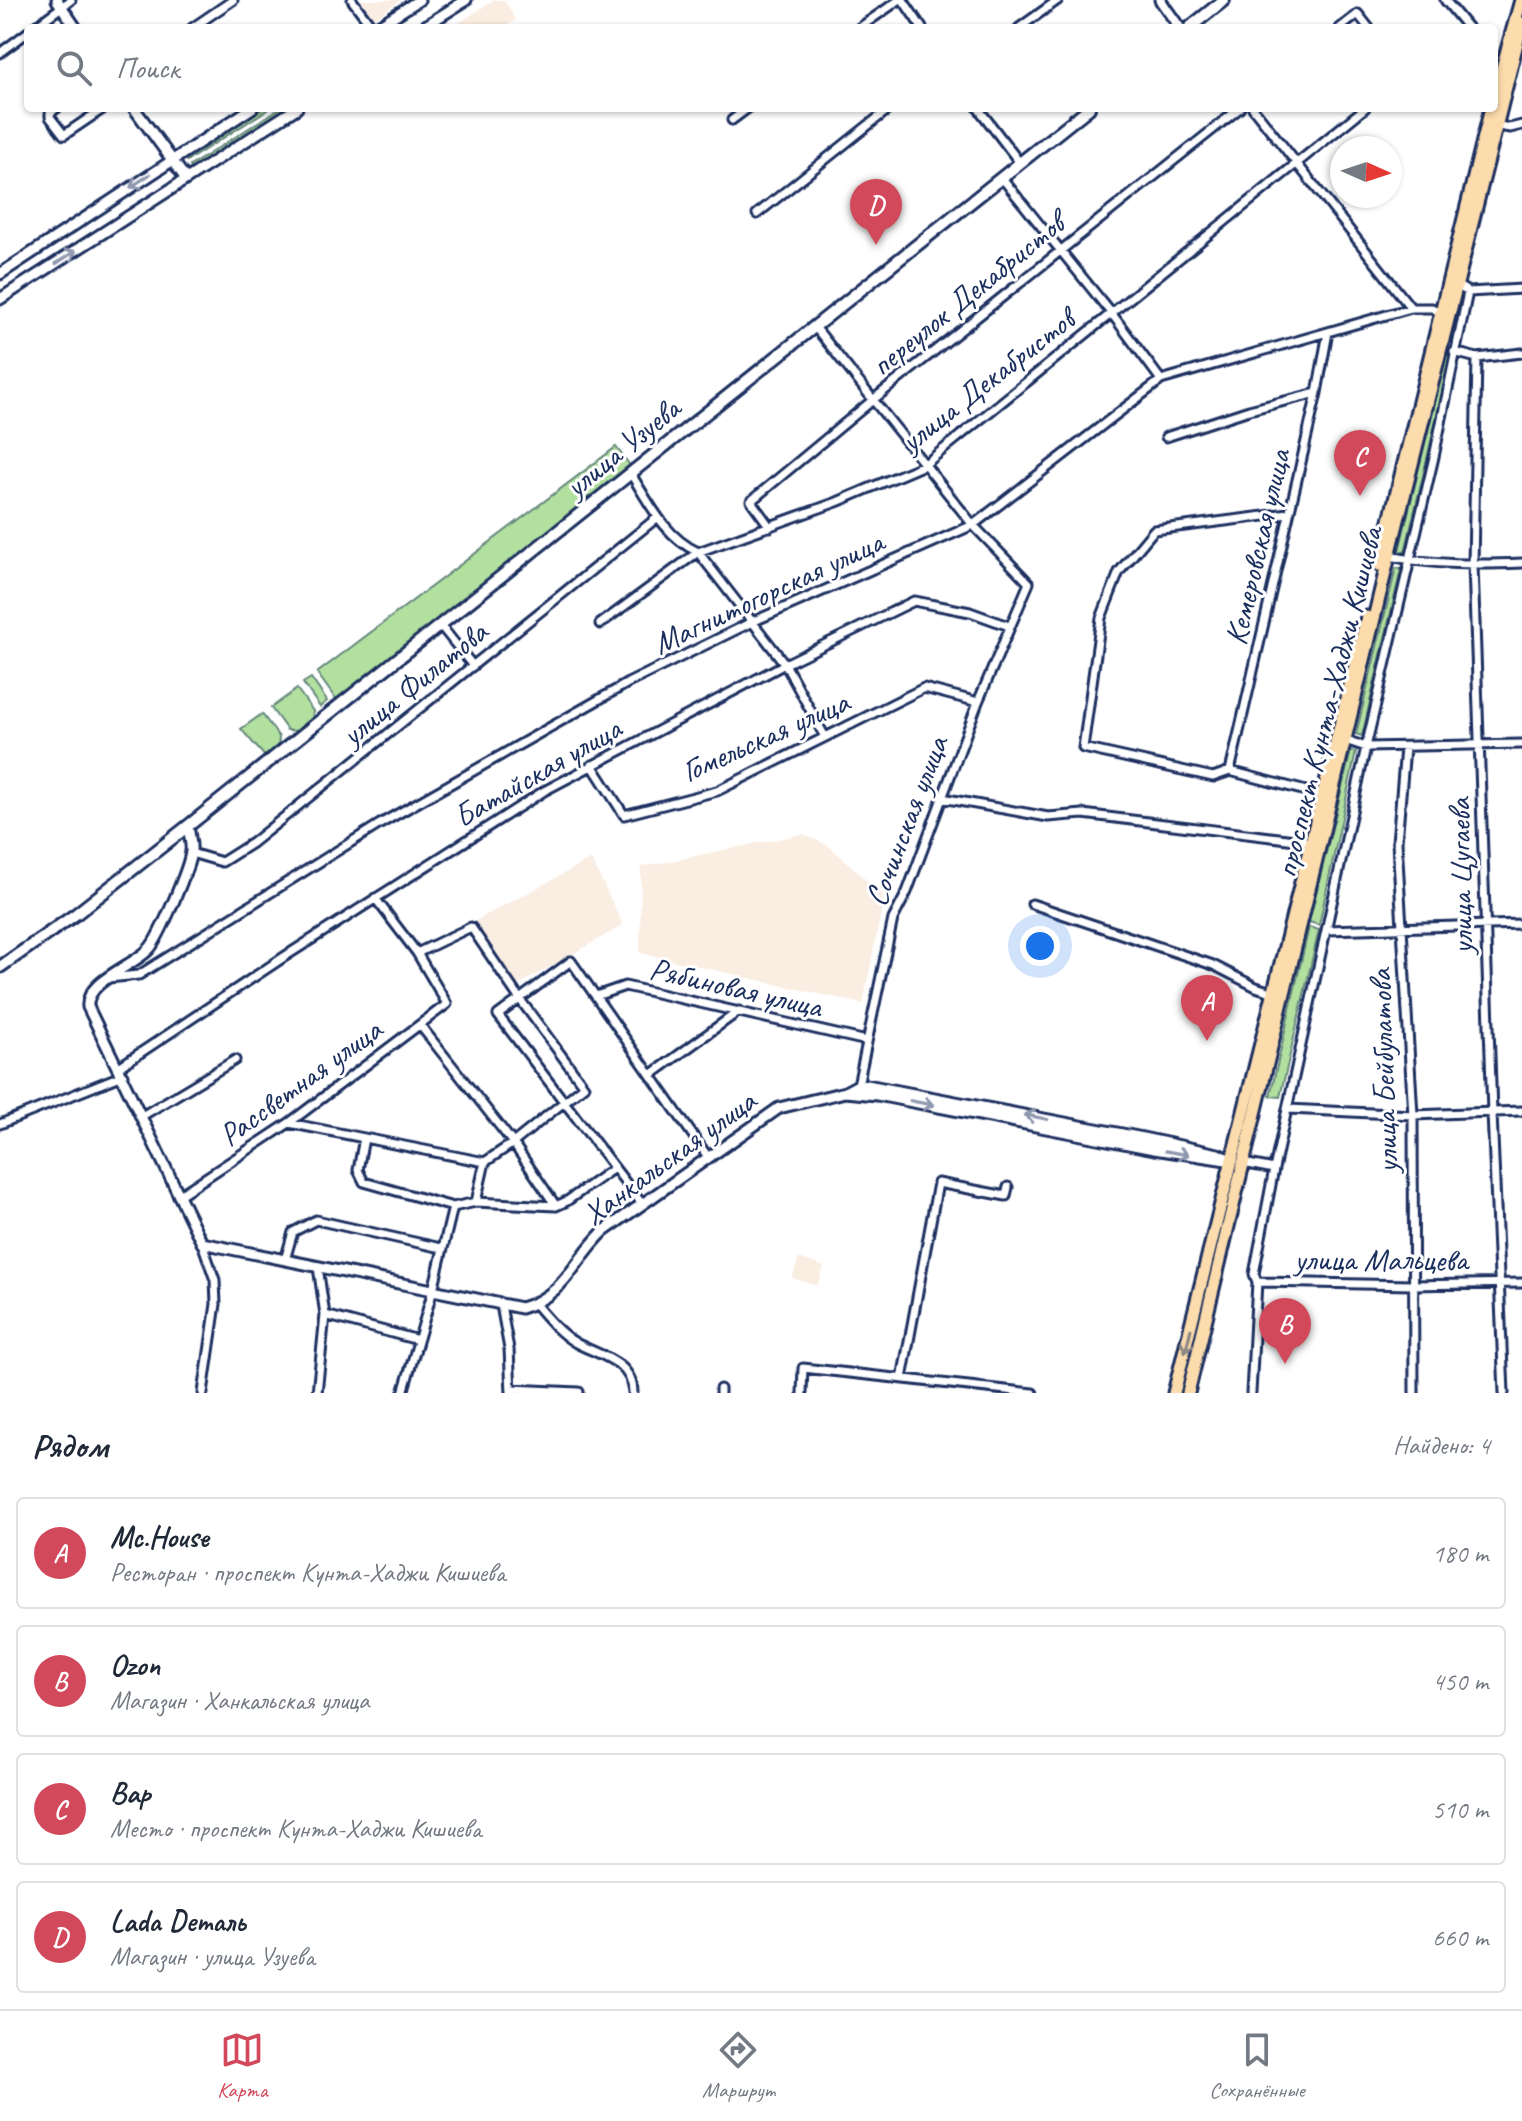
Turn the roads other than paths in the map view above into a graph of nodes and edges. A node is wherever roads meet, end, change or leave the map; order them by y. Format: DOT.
graph roads {
  1 [pos="71,0"];
  2 [pos="233,0"];
  3 [pos="352,0"];
  4 [pos="419,0"];
  5 [pos="466,0"];
  6 [pos="901,0"];
  7 [pos="1058,0"];
  8 [pos="1160,0"];
  9 [pos="1224,0"];
  10 [pos="1445,0"];
  11 [pos="1521,0"];
  12 [pos="59,4"];
  13 [pos="1522,23"];
  14 [pos="37,24"];
  15 [pos="73,24"];
  16 [pos="198,24"];
  17 [pos="371,24"];
  18 [pos="380,24"];
  19 [pos="428,24"];
  20 [pos="865,24"];
  21 [pos="919,24"];
  22 [pos="1025,24"];
  23 [pos="1184,24"];
  24 [pos="1193,24"];
  25 [pos="1345,24"];
  26 [pos="1366,24"];
  27 [pos="1465,24"];
  28 [pos="24,35"];
  29 [pos="0,53"];
  30 [pos="1504,53"];
  31 [pos="1498,79"];
  32 [pos="1498,86"];
  33 [pos="51,112"];
  34 [pos="98,112"];
  35 [pos="137,112"];
  36 [pos="246,112"];
  37 [pos="291,112"];
  38 [pos="743,112"];
  39 [pos="885,112"];
  40 [pos="981,112"];
  41 [pos="1084,112"];
  42 [pos="1235,112"];
  43 [pos="1256,112"];
  44 [pos="1360,112"];
  45 [pos="1491,112"];
  46 [pos="1493,112"];
  47 [pos="732,120"];
  48 [pos="1491,124"];
  49 [pos="1522,125"];
  50 [pos="172,160"];
  51 [pos="1020,163"];
  52 [pos="1296,164"];
  53 [pos="1002,178"];
  54 [pos="186,179"];
  55 [pos="757,214"];
  56 [pos="1061,250"];
  57 [pos="1452,265"];
  58 [pos="0,274"];
  59 [pos="1455,286"];
  60 [pos="1522,289"];
  61 [pos="1468,292"];
  62 [pos="0,299"];
  63 [pos="1411,308"];
  64 [pos="1441,312"];
  65 [pos="1112,314"];
  66 [pos="815,327"];
  67 [pos="1328,332"];
  68 [pos="1444,335"];
  69 [pos="1454,352"];
  70 [pos="1522,353"];
  71 [pos="1477,358"];
  72 [pos="1161,380"];
  73 [pos="1317,393"];
  74 [pos="874,399"];
  75 [pos="1166,437"];
  76 [pos="924,465"];
  77 [pos="631,474"];
  78 [pos="1288,513"];
  79 [pos="658,517"];
  80 [pos="973,525"];
  81 [pos="770,527"];
  82 [pos="1387,534"];
  83 [pos="698,552"];
  84 [pos="1389,556"];
  85 [pos="1410,560"];
  86 [pos="1522,563"];
  87 [pos="1473,565"];
  88 [pos="752,622"];
  89 [pos="600,624"];
  90 [pos="441,626"];
  91 [pos="1009,626"];
  92 [pos="785,664"];
  93 [pos="473,666"];
  94 [pos="978,702"];
  95 [pos="1343,715"];
  96 [pos="825,737"];
  97 [pos="1345,740"];
  98 [pos="1522,744"];
  99 [pos="1481,745"];
  100 [pos="1366,747"];
  101 [pos="1405,748"];
  102 [pos="592,765"];
  103 [pos="1230,771"];
  104 [pos="1327,796"];
  105 [pos="942,798"];
  106 [pos="188,826"];
  107 [pos="1312,842"];
  108 [pos="191,853"];
  109 [pos="375,898"];
  110 [pos="1032,904"];
  111 [pos="1522,924"];
  112 [pos="1485,926"];
  113 [pos="1401,928"];
  114 [pos="1327,930"];
  115 [pos="417,953"];
  116 [pos="0,967"];
  117 [pos="108,978"];
  118 [pos="1274,993"];
  119 [pos="596,996"];
  120 [pos="519,998"];
  121 [pos="739,1011"];
  122 [pos="420,1025"];
  123 [pos="1275,1032"];
  124 [pos="867,1041"];
  125 [pos="235,1060"];
  126 [pos="121,1071"];
  127 [pos="651,1075"];
  128 [pos="858,1085"];
  129 [pos="845,1092"];
  130 [pos="564,1102"];
  131 [pos="1288,1109"];
  132 [pos="1522,1111"];
  133 [pos="1492,1113"];
  134 [pos="1413,1115"];
  135 [pos="142,1116"];
  136 [pos="289,1123"];
  137 [pos="0,1124"];
  138 [pos="364,1138"];
  139 [pos="513,1143"];
  140 [pos="708,1157"];
  141 [pos="485,1162"];
  142 [pos="1238,1162"];
  143 [pos="614,1168"];
  144 [pos="1274,1169"];
  145 [pos="1008,1187"];
  146 [pos="178,1196"];
  147 [pos="476,1202"];
  148 [pos="642,1204"];
  149 [pos="556,1206"];
  150 [pos="453,1207"];
  151 [pos="202,1243"];
  152 [pos="441,1248"];
  153 [pos="285,1260"];
  154 [pos="318,1267"];
  155 [pos="1257,1282"];
  156 [pos="1498,1283"];
  157 [pos="1522,1283"];
  158 [pos="1412,1285"];
  159 [pos="433,1290"];
  160 [pos="535,1304"];
  161 [pos="501,1305"];
  162 [pos="325,1315"];
  163 [pos="418,1340"];
  164 [pos="902,1379"];
  165 [pos="511,1391"];
  166 [pos="579,1392"];
  167 [pos="203,1393"];
  168 [pos="317,1393"];
  169 [pos="403,1393"];
  170 [pos="633,1393"];
  171 [pos="802,1393"];
  172 [pos="1033,1393"];
  173 [pos="1174,1393"];
  174 [pos="1188,1393"];
  175 [pos="1251,1393"];
  176 [pos="1414,1393"];
  177 [pos="1504,1393"];
  1 -- 12 [label="street"];
  2 -- 16 [label="street"];
  3 -- 17 [label="street"];
  4 -- 18 [label="street"];
  5 -- 19 [label="street"];
  6 -- 20 [label="street"];
  6 -- 21 [label="street"];
  7 -- 22 [label="street"];
  8 -- 23 [label="street"];
  9 -- 24 [label="main road"];
  10 -- 27 [label="street"];
  11 -- 30 [label="main road, проспект Кунта-Хаджи Кишиева"];
  12 -- 14 [label="street"];
  12 -- 15 [label="street"];
  13 -- 30 [label="main road, проспект Кунта-Хаджи Кишиева"];
  25 -- 26 [label="street"];
  28 -- 29 [label="street"];
  30 -- 31 [label="main road, проспект Кунта-Хаджи Кишиева"];
  30 -- 32 [label="main road, проспект Кунта-Хаджи Кишиева"];
  33 -- 34 [label="street"];
  35 -- 50 [label="street"];
  36 -- 50 [label="street"];
  37 -- 54 [label="street"];
  38 -- 47 [label="street"];
  39 -- 55 [label="street"];
  40 -- 51 [label="street"];
  41 -- 51 [label="main road, улица Узуева"];
  42 -- 56 [label="street, переулок Декабристов"];
  43 -- 52 [label="street"];
  44 -- 52 [label="street, улица Декабристов"];
  45 -- 48 [label="main road, проспект Кунта-Хаджи Кишиева"];
  46 -- 48 [label="main road, проспект Кунта-Хаджи Кишиева"];
  48 -- 49 [label="street"];
  48 -- 57 [label="main road, проспект Кунта-Хаджи Кишиева"];
  48 -- 59 [label="main road, проспект Кунта-Хаджи Кишиева"];
  50 -- 54 [label="street"];
  50 -- 58 [label="street, one-way"];
  51 -- 53 [label="main road, улица Узуева"];
  52 -- 63 [label="street"];
  52 -- 65 [label="street, улица Декабристов"];
  53 -- 56 [label="street"];
  53 -- 66 [label="main road, улица Узуева"];
  62 -- 54 [label="street, one-way"];
  56 -- 65 [label="street"];
  56 -- 74 [label="street, переулок Декабристов"];
  57 -- 59 [label="street"];
  57 -- 64 [label="main road, проспект Кунта-Хаджи Кишиева"];
  59 -- 61 [label="street"];
  59 -- 68 [label="main road, проспект Кунта-Хаджи Кишиева"];
  60 -- 61 [label="street"];
  61 -- 69 [label="street, улица Мальцева"];
  63 -- 64 [label="street, Магнитогорская улица"];
  63 -- 67 [label="street, Магнитогорская улица"];
  64 -- 68 [label="street"];
  64 -- 82 [label="main road, проспект Кунта-Хаджи Кишиева"];
  65 -- 72 [label="street"];
  65 -- 76 [label="street, улица Декабристов"];
  66 -- 74 [label="street"];
  66 -- 77 [label="main road, улица Узуева"];
  67 -- 72 [label="street, Магнитогорская улица"];
  67 -- 73 [label="street, Кемеровская улица"];
  68 -- 84 [label="main road, проспект Кунта-Хаджи Кишиева"];
  69 -- 71 [label="street"];
  69 -- 85 [label="street, улица Мальцева"];
  70 -- 71 [label="street"];
  71 -- 87 [label="street, улица Цугаева"];
  72 -- 80 [label="street, Магнитогорская улица"];
  73 -- 75 [label="street"];
  73 -- 78 [label="street, Кемеровская улица"];
  74 -- 76 [label="street"];
  74 -- 81 [label="street, переулок Декабристов"];
  76 -- 80 [label="street"];
  76 -- 81 [label="street, улица Декабристов"];
  77 -- 79 [label="street"];
  77 -- 90 [label="main road, улица Узуева"];
  78 -- 103 [label="street, Кемеровская улица"];
  78 -- 103 [label="street"];
  79 -- 83 [label="street"];
  79 -- 93 [label="street, улица Филатова"];
  80 -- 88 [label="street, Магнитогорская улица"];
  80 -- 91 [label="street, Сочинская улица"];
  81 -- 83 [label="street, улица Декабристов"];
  82 -- 84 [label="street"];
  82 -- 95 [label="main road, проспект Кунта-Хаджи Кишиева"];
  83 -- 88 [label="street"];
  83 -- 89 [label="street, улица Декабристов"];
  84 -- 85 [label="street"];
  84 -- 97 [label="main road, проспект Кунта-Хаджи Кишиева"];
  85 -- 87 [label="street"];
  85 -- 100 [label="street, улица Мальцева"];
  86 -- 87 [label="street"];
  87 -- 99 [label="street, улица Цугаева"];
  88 -- 92 [label="street"];
  88 -- 117 [label="street, Магнитогорская улица"];
  90 -- 93 [label="street"];
  90 -- 106 [label="main road, улица Узуева"];
  91 -- 92 [label="street, Батайская улица"];
  91 -- 94 [label="street, Сочинская улица"];
  92 -- 96 [label="street"];
  92 -- 102 [label="street, Батайская улица"];
  93 -- 108 [label="street, улица Филатова"];
  94 -- 96 [label="street, Гомельская улица"];
  94 -- 105 [label="street, Сочинская улица"];
  95 -- 97 [label="street"];
  95 -- 104 [label="main road, проспект Кунта-Хаджи Кишиева"];
  96 -- 102 [label="street, Гомельская улица"];
  97 -- 100 [label="street"];
  97 -- 104 [label="main road, проспект Кунта-Хаджи Кишиева"];
  98 -- 99 [label="street"];
  99 -- 101 [label="street"];
  99 -- 112 [label="street, улица Цугаева"];
  100 -- 101 [label="street"];
  100 -- 114 [label="street, улица Мальцева"];
  101 -- 113 [label="street, улица Бейбулатова"];
  102 -- 109 [label="street, Батайская улица"];
  103 -- 104 [label="street"];
  104 -- 107 [label="main road, проспект Кунта-Хаджи Кишиева"];
  104 -- 123 [label="main road, проспект Кунта-Хаджи Кишиева"];
  105 -- 107 [label="street"];
  105 -- 124 [label="street, Сочинская улица"];
  106 -- 108 [label="street"];
  106 -- 116 [label="main road, улица Узуева"];
  107 -- 118 [label="main road, проспект Кунта-Хаджи Кишиева"];
  108 -- 117 [label="street"];
  109 -- 115 [label="street"];
  109 -- 126 [label="street, Батайская улица"];
  110 -- 118 [label="street"];
  111 -- 112 [label="street"];
  112 -- 113 [label="street"];
  112 -- 133 [label="street, улица Цугаева"];
  113 -- 114 [label="street"];
  113 -- 134 [label="street, улица Бейбулатова"];
  114 -- 131 [label="street, улица Мальцева"];
  115 -- 120 [label="street"];
  115 -- 122 [label="street, Рассветная улица"];
  117 -- 126 [label="street"];
  118 -- 123 [label="street"];
  118 -- 142 [label="main road, проспект Кунта-Хаджи Кишиева"];
  119 -- 120 [label="street"];
  119 -- 121 [label="street, Рябиновая улица"];
  119 -- 127 [label="street"];
  120 -- 130 [label="street"];
  120 -- 130 [label="street"];
  121 -- 124 [label="street, Рябиновая улица"];
  121 -- 127 [label="street"];
  122 -- 136 [label="street, Рассветная улица"];
  122 -- 139 [label="street"];
  123 -- 142 [label="main road, проспект Кунта-Хаджи Кишиева"];
  124 -- 128 [label="street, Сочинская улица"];
  125 -- 135 [label="street"];
  126 -- 135 [label="street"];
  126 -- 137 [label="street, Батайская улица"];
  127 -- 140 [label="street"];
  128 -- 129 [label="street, Ханкальская улица"];
  142 -- 128 [label="street, one-way"];
  129 -- 140 [label="street, Ханкальская улица"];
  129 -- 142 [label="street, Ханкальская улица, one-way"];
  130 -- 139 [label="street"];
  130 -- 143 [label="street"];
  131 -- 134 [label="street"];
  131 -- 144 [label="street, улица Мальцева"];
  132 -- 133 [label="street"];
  133 -- 134 [label="street"];
  133 -- 156 [label="street, улица Цугаева"];
  134 -- 158 [label="street, улица Бейбулатова"];
  135 -- 146 [label="street"];
  136 -- 138 [label="street"];
  136 -- 146 [label="street, Рассветная улица"];
  138 -- 141 [label="street"];
  138 -- 150 [label="street"];
  139 -- 141 [label="street"];
  139 -- 149 [label="street"];
  140 -- 148 [label="street, Ханкальская улица"];
  141 -- 147 [label="street"];
  142 -- 144 [label="street"];
  142 -- 173 [label="main road, проспект Кунта-Хаджи Кишиева, one-way"];
  142 -- 174 [label="main road, проспект Кунта-Хаджи Кишиева"];
  143 -- 148 [label="street"];
  143 -- 149 [label="street"];
  144 -- 155 [label="street, улица Мальцева"];
  145 -- 164 [label="street"];
  146 -- 151 [label="street"];
  147 -- 149 [label="street"];
  147 -- 150 [label="street"];
  148 -- 160 [label="street, Ханкальская улица"];
  150 -- 152 [label="street"];
  151 -- 153 [label="street"];
  151 -- 167 [label="street"];
  152 -- 153 [label="street"];
  152 -- 159 [label="street"];
  153 -- 154 [label="street"];
  154 -- 159 [label="street"];
  154 -- 162 [label="street"];
  155 -- 158 [label="street, улица Мальцева"];
  155 -- 175 [label="street"];
  156 -- 157 [label="street, улица Мальцева"];
  156 -- 158 [label="street, улица Мальцева"];
  156 -- 177 [label="street, улица Цугаева"];
  158 -- 176 [label="street, улица Бейбулатова"];
  159 -- 161 [label="street"];
  159 -- 163 [label="street"];
  160 -- 161 [label="street"];
  160 -- 170 [label="street"];
  161 -- 165 [label="street"];
  162 -- 163 [label="street"];
  162 -- 168 [label="street"];
  163 -- 169 [label="street"];
  164 -- 171 [label="street"];
  164 -- 172 [label="street"];
  165 -- 166 [label="street"];
}
